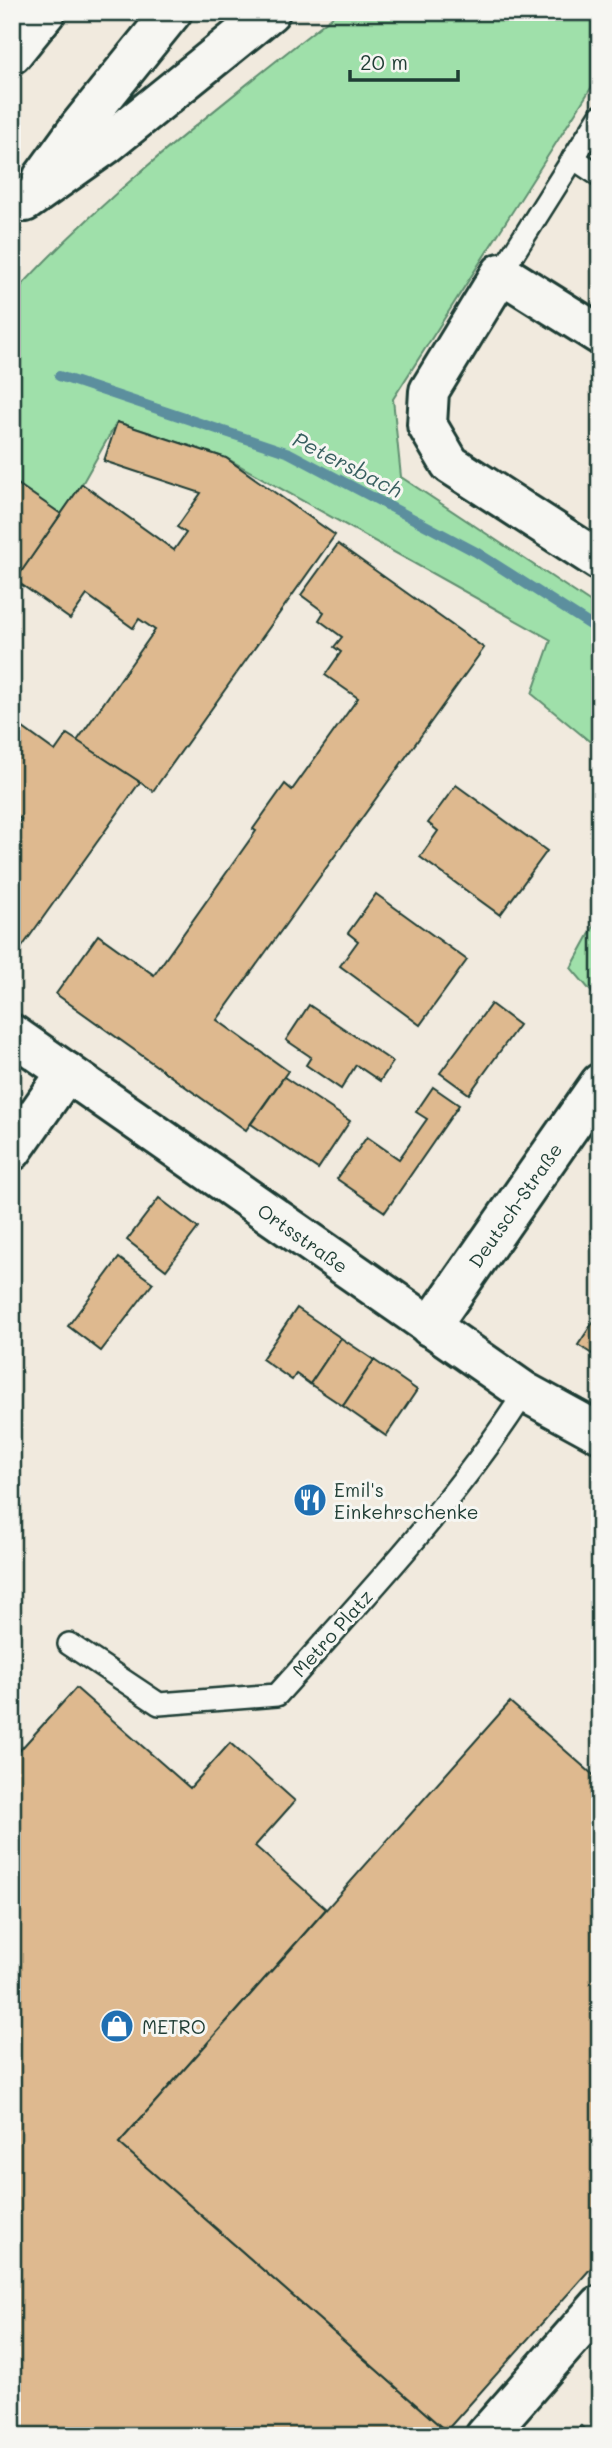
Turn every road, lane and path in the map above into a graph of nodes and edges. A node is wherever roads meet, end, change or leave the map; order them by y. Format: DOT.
graph roads {
  1 [pos="46,12"];
  2 [pos="172,12"];
  3 [pos="270,12"];
  4 [pos="12,54"];
  5 [pos="600,116"];
  6 [pos="573,158"];
  7 [pos="600,176"];
  8 [pos="19,209"];
  9 [pos="501,273"];
  10 [pos="600,335"];
  11 [pos="600,561"];
  12 [pos="12,1034"];
  13 [pos="67,1072"];
  14 [pos="600,1083"];
  15 [pos="12,1151"];
  16 [pos="430,1327"];
  17 [pos="525,1392"];
  18 [pos="600,1433"];
  19 [pos="69,1644"];
  20 [pos="600,2305"];
  21 [pos="485,2436"];
  1 -- 4 [label="main road"];
  2 -- 8 [label="main road"];
  3 -- 8 [label="main road"];
  5 -- 6 [label="lane"];
  6 -- 7 [label="lane"];
  6 -- 9 [label="lane"];
  9 -- 10 [label="main road"];
  9 -- 11 [label="main road"];
  12 -- 13 [label="main road, Ortsstraße"];
  13 -- 15 [label="main road"];
  13 -- 16 [label="main road, Ortsstraße"];
  14 -- 16 [label="main road, Deutsch-Straße"];
  16 -- 17 [label="main road, Ortsstraße"];
  17 -- 18 [label="main road, Ortsstraße"];
  17 -- 19 [label="lane, Metro Platz"];
  20 -- 21 [label="main road"];
}
